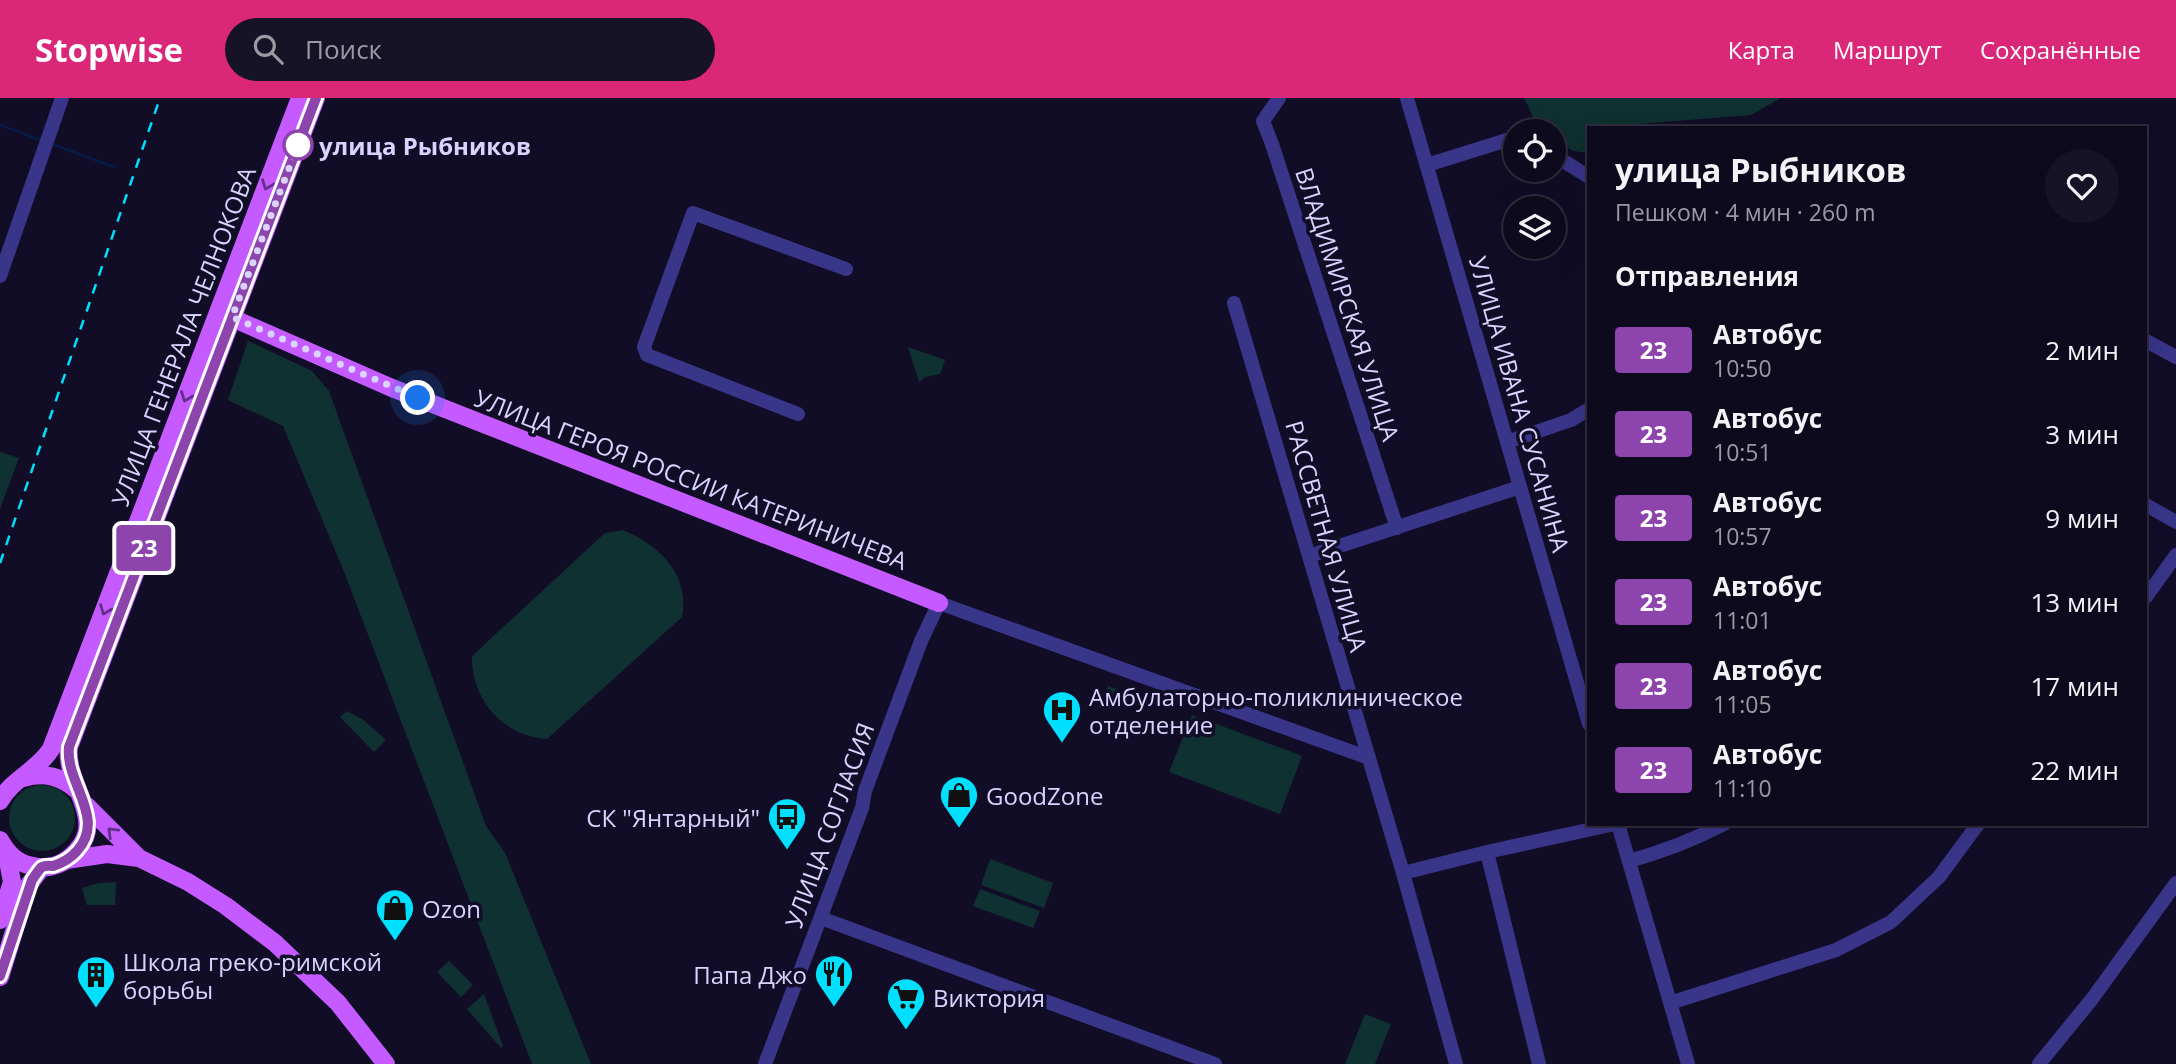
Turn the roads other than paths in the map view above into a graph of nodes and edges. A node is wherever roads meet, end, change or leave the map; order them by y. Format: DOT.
graph roads {
  1 [pos="62,98"];
  2 [pos="300,98"];
  3 [pos="316,98"];
  4 [pos="1279,98"];
  5 [pos="1407,98"];
  6 [pos="1503,141"];
  7 [pos="1566,163"];
  8 [pos="1427,165"];
  9 [pos="1587,176"];
  10 [pos="846,269"];
  11 [pos="0,276"];
  12 [pos="1234,303"];
  13 [pos="232,317"];
  14 [pos="2147,342"];
  15 [pos="2176,357"];
  16 [pos="1587,411"];
  17 [pos="798,414"];
  18 [pos="1507,442"];
  19 [pos="1520,487"];
  20 [pos="2147,506"];
  21 [pos="2176,522"];
  22 [pos="1397,528"];
  23 [pos="2176,555"];
  24 [pos="1309,556"];
  25 [pos="2147,596"];
  26 [pos="939,603"];
  27 [pos="1584,686"];
  28 [pos="1587,708"];
  29 [pos="1369,758"];
  30 [pos="23,778"];
  31 [pos="82,798"];
  32 [pos="0,801"];
  33 [pos="1608,826"];
  34 [pos="1618,826"];
  35 [pos="1720,826"];
  36 [pos="1977,826"];
  37 [pos="3,845"];
  38 [pos="1487,852"];
  39 [pos="139,858"];
  40 [pos="66,860"];
  41 [pos="1629,861"];
  42 [pos="42,867"];
  43 [pos="1403,873"];
  44 [pos="2176,883"];
  45 [pos="821,918"];
  46 [pos="0,920"];
  47 [pos="0,976"];
  48 [pos="1670,1003"];
  49 [pos="386,1064"];
  50 [pos="765,1064"];
  51 [pos="1215,1064"];
  52 [pos="1456,1064"];
  53 [pos="1539,1064"];
  54 [pos="1688,1064"];
  55 [pos="2039,1064"];
  1 -- 11 [label="street"];
  2 -- 30 [label="main road, УЛИЦА ГЕНЕРАЛА ЧЕЛНОКОВА, one-way"];
  3 -- 13 [label="main road, УЛИЦА ГЕНЕРАЛА ЧЕЛНОКОВА"];
  4 -- 22 [label="street, ВЛАДИМИРСКАЯ УЛИЦА"];
  5 -- 8 [label="street, УЛИЦА ИВАНА СУСАНИНА"];
  6 -- 8 [label="street"];
  7 -- 9 [label="street"];
  8 -- 18 [label="street, УЛИЦА ИВАНА СУСАНИНА"];
  10 -- 17 [label="street"];
  12 -- 24 [label="street, РАССВЕТНАЯ УЛИЦА"];
  13 -- 26 [label="main road, УЛИЦА ГЕРОЯ РОССИИ КАТЕРИНИЧЕВА"];
  13 -- 31 [label="main road, УЛИЦА ГЕНЕРАЛА ЧЕЛНОКОВА"];
  14 -- 15 [label="street"];
  16 -- 18 [label="street"];
  18 -- 19 [label="street, УЛИЦА ИВАНА СУСАНИНА"];
  19 -- 22 [label="street"];
  19 -- 27 [label="street, УЛИЦА ИВАНА СУСАНИНА"];
  20 -- 21 [label="street"];
  22 -- 24 [label="street"];
  23 -- 25 [label="street"];
  24 -- 29 [label="street, РАССВЕТНАЯ УЛИЦА"];
  26 -- 29 [label="street"];
  26 -- 45 [label="street, УЛИЦА СОГЛАСИЯ"];
  27 -- 28 [label="street, УЛИЦА ИВАНА СУСАНИНА"];
  29 -- 43 [label="street, РАССВЕТНАЯ УЛИЦА"];
  30 -- 31 [label="main road"];
  30 -- 32 [label="main road, УЛИЦА ГЕНЕРАЛА ЧЕЛНОКОВА"];
  39 -- 31 [label="main road, one-way"];
  31 -- 40 [label="main road, УЛИЦА ГЕНЕРАЛА ЧЕЛНОКОВА"];
  33 -- 38 [label="street"];
  34 -- 41 [label="street"];
  35 -- 41 [label="street"];
  36 -- 48 [label="street"];
  37 -- 42 [label="main road"];
  37 -- 46 [label="main road"];
  38 -- 43 [label="street"];
  38 -- 53 [label="street"];
  39 -- 40 [label="main road"];
  39 -- 49 [label="main road"];
  40 -- 42 [label="main road"];
  41 -- 48 [label="street"];
  42 -- 47 [label="main road"];
  43 -- 52 [label="street, РАССВЕТНАЯ УЛИЦА"];
  44 -- 55 [label="street"];
  45 -- 50 [label="street, УЛИЦА СОГЛАСИЯ"];
  45 -- 51 [label="street"];
  48 -- 54 [label="street"];
}
